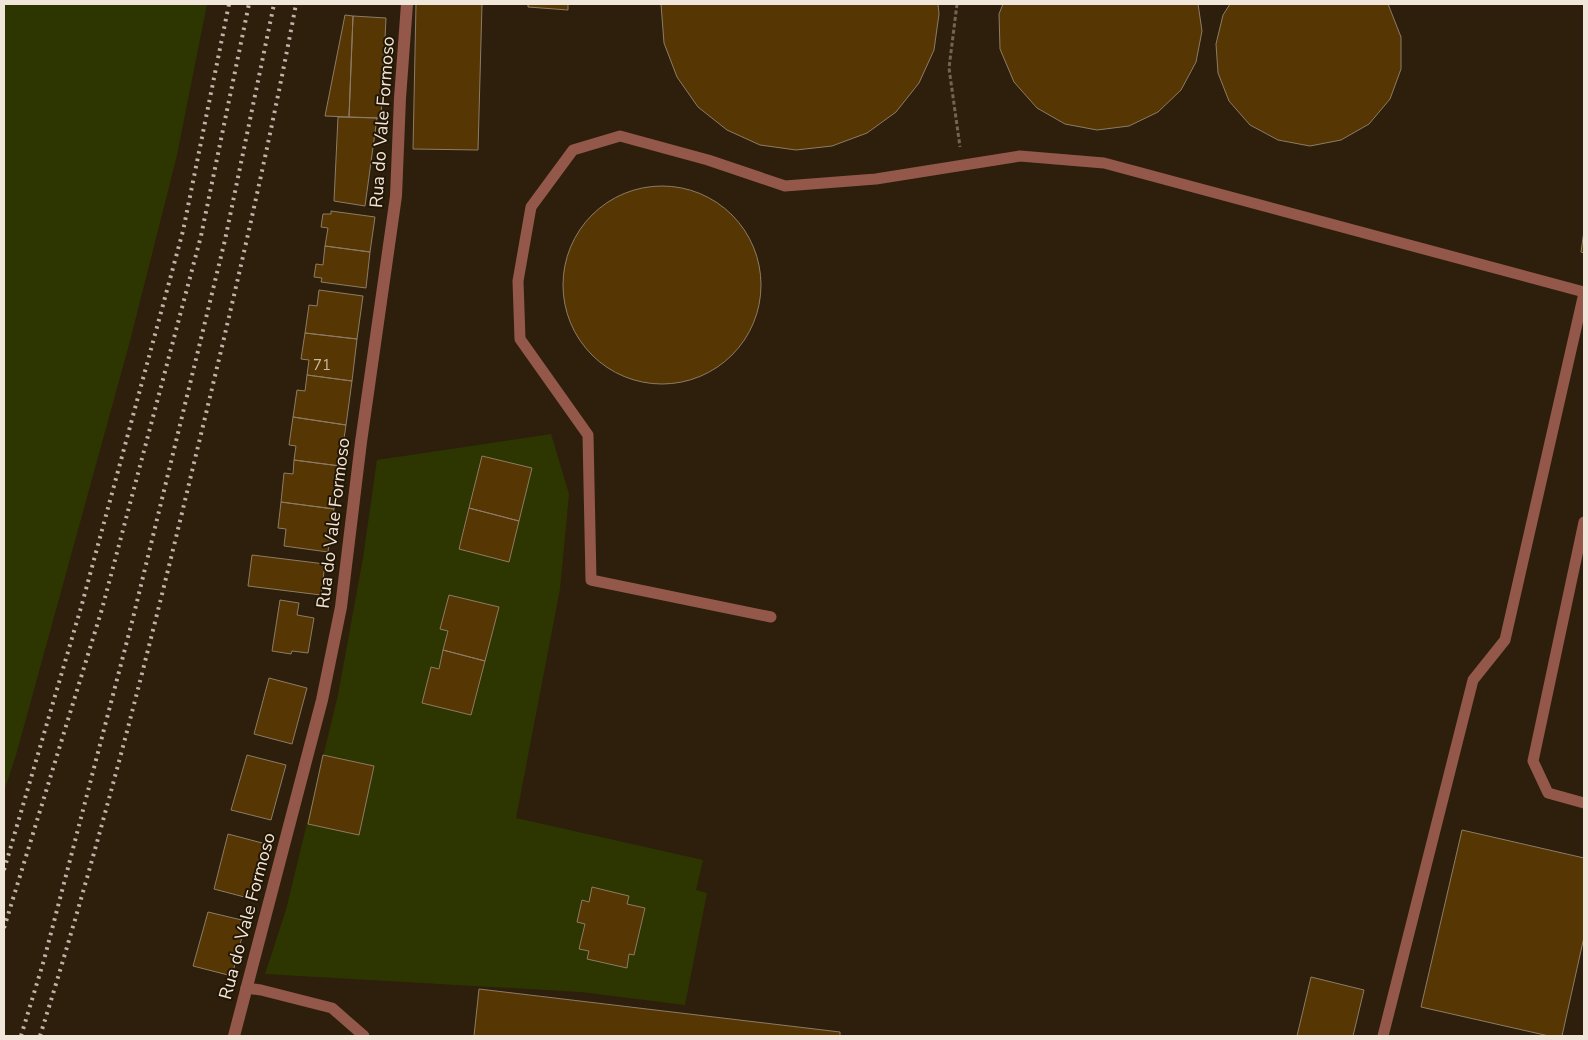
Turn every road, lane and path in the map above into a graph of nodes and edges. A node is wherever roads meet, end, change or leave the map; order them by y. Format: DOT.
graph roads {
  1 [pos="407,4"];
  2 [pos="957,4"];
  3 [pos="963,165"];
  4 [pos="1584,293"];
  5 [pos="1584,529"];
  6 [pos="771,618"];
  7 [pos="1584,803"];
  8 [pos="246,988"];
  9 [pos="234,1036"];
  10 [pos="364,1036"];
  11 [pos="1382,1036"];
  1 -- 8 [label="street, Rua do Vale Formoso"];
  2 -- 3 [label="path"];
  3 -- 4 [label="lane"];
  3 -- 6 [label="lane"];
  4 -- 11 [label="lane"];
  5 -- 7 [label="lane"];
  8 -- 9 [label="street, Rua do Vale Formoso"];
  8 -- 10 [label="lane"];
}
